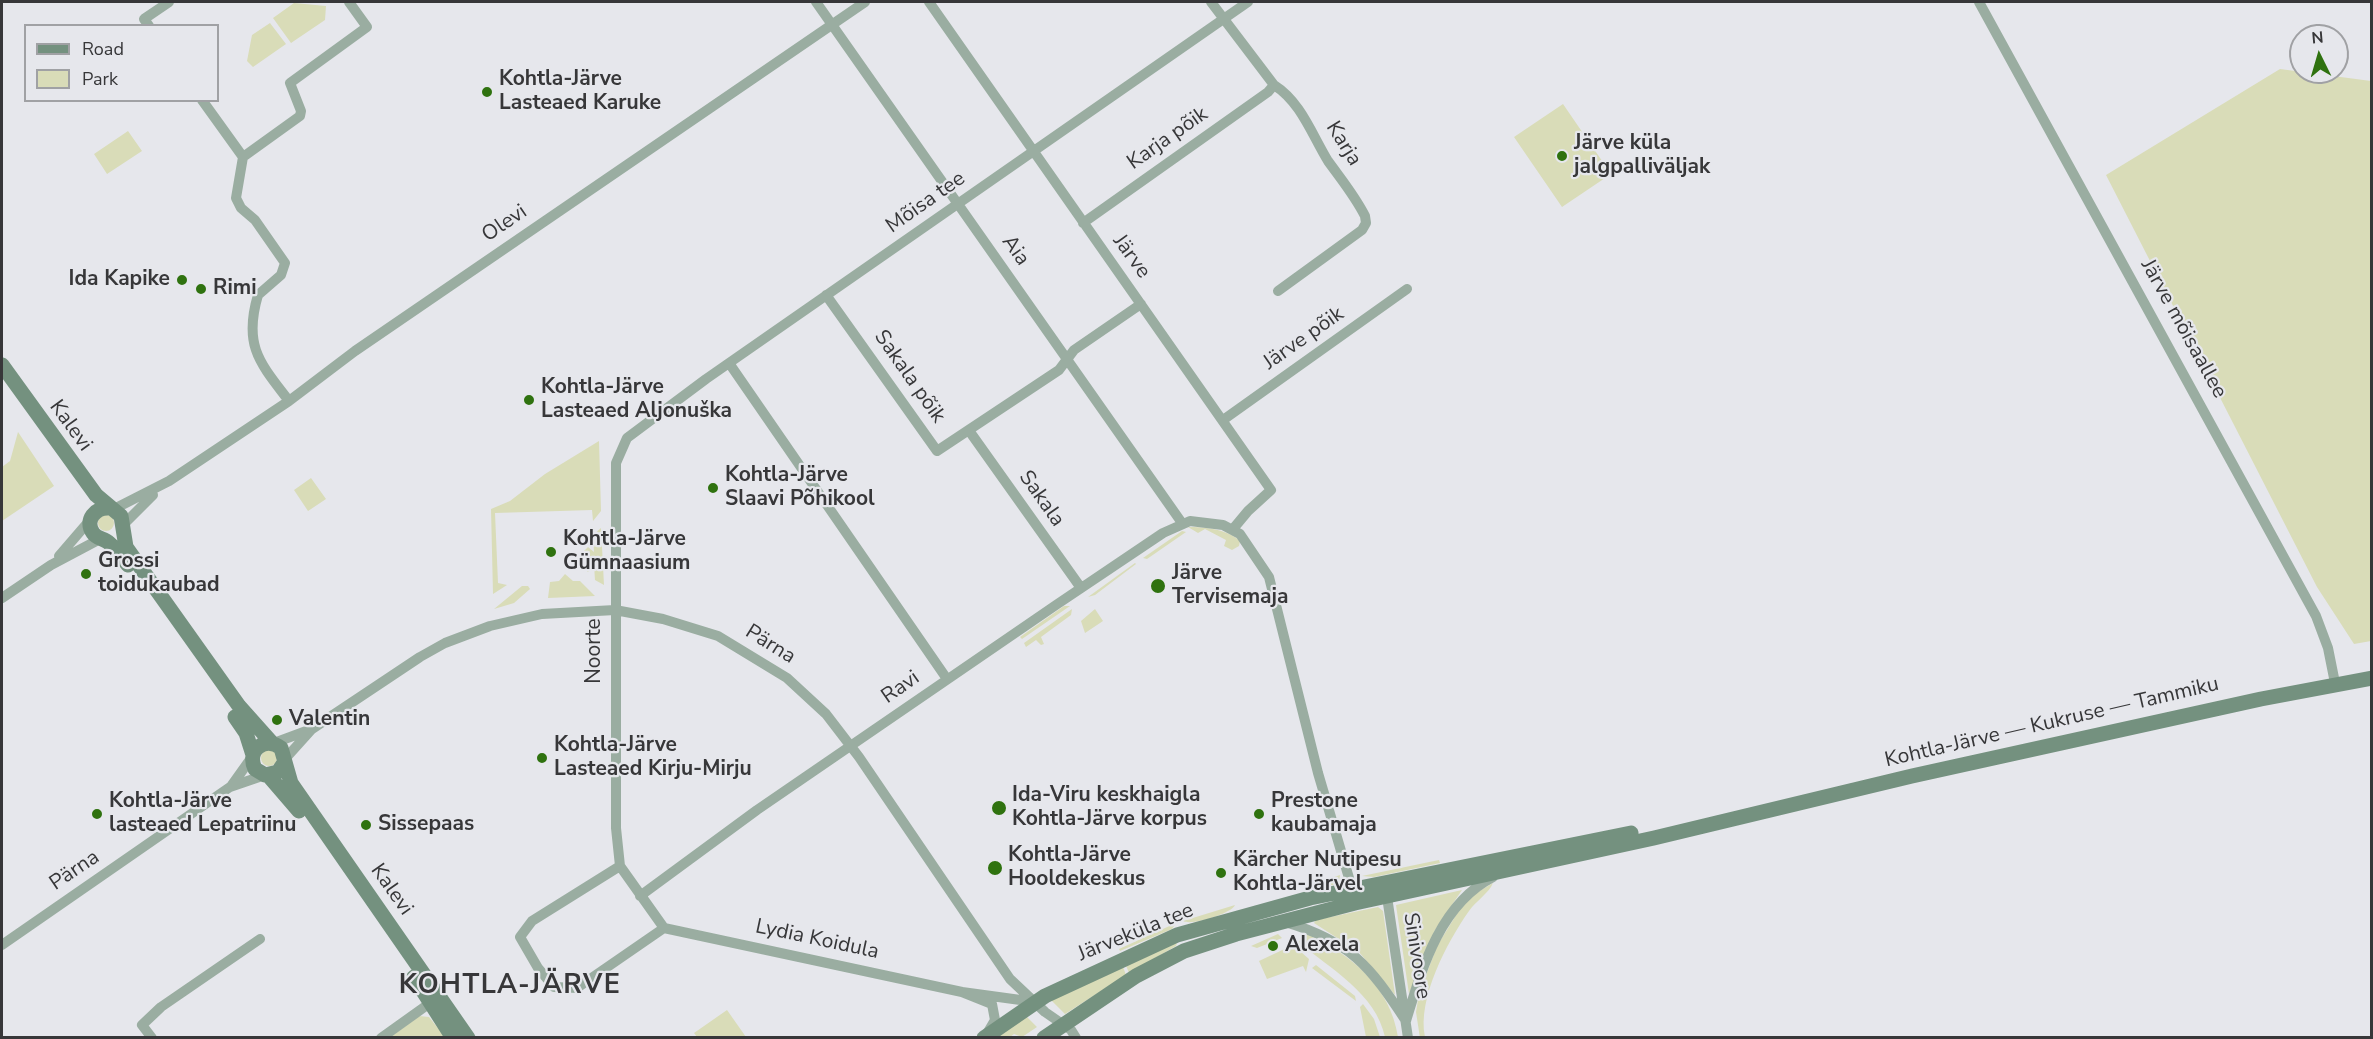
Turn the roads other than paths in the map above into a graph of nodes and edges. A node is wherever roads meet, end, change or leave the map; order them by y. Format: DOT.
graph roads {
  1 [pos="169,2"];
  2 [pos="349,2"];
  3 [pos="816,2"];
  4 [pos="865,2"];
  5 [pos="929,2"];
  6 [pos="1212,2"];
  7 [pos="1248,2"];
  8 [pos="1979,2"];
  9 [pos="1225,18"];
  10 [pos="831,23"];
  11 [pos="147,24"];
  12 [pos="1274,85"];
  13 [pos="203,102"];
  14 [pos="1032,152"];
  15 [pos="243,157"];
  16 [pos="958,204"];
  17 [pos="1083,223"];
  18 [pos="1407,289"];
  19 [pos="1278,291"];
  20 [pos="826,295"];
  21 [pos="1141,304"];
  22 [pos="1068,358"];
  23 [pos="729,363"];
  24 [pos="2,365"];
  25 [pos="2,379"];
  26 [pos="289,401"];
  27 [pos="1223,420"];
  28 [pos="970,432"];
  29 [pos="627,438"];
  30 [pos="169,481"];
  31 [pos="112,508"];
  32 [pos="91,518"];
  33 [pos="1186,522"];
  34 [pos="122,527"];
  35 [pos="1233,530"];
  36 [pos="103,539"];
  37 [pos="51,565"];
  38 [pos="1081,588"];
  39 [pos="2,598"];
  40 [pos="615,610"];
  41 [pos="2372,678"];
  42 [pos="947,679"];
  43 [pos="2336,683"];
  44 [pos="312,729"];
  45 [pos="273,743"];
  46 [pos="852,746"];
  47 [pos="252,756"];
  48 [pos="285,761"];
  49 [pos="267,775"];
  50 [pos="230,787"];
  51 [pos="1743,815"];
  52 [pos="620,866"];
  53 [pos="1503,872"];
  54 [pos="1424,875"];
  55 [pos="1386,890"];
  56 [pos="1408,892"];
  57 [pos="640,896"];
  58 [pos="1354,896"];
  59 [pos="1284,922"];
  60 [pos="664,928"];
  61 [pos="260,939"];
  62 [pos="2,945"];
  63 [pos="962,992"];
  64 [pos="1035,1002"];
  65 [pos="430,1003"];
  66 [pos="453,1017"];
  67 [pos="1406,1021"];
  68 [pos="1070,1031"];
  69 [pos="152,1038"];
  70 [pos="381,1038"];
  71 [pos="453,1038"];
  72 [pos="468,1038"];
  73 [pos="983,1038"];
  74 [pos="1044,1038"];
  75 [pos="1408,1038"];
  1 -- 11 [label="street"];
  2 -- 15 [label="street"];
  3 -- 10 [label="street, Aia"];
  4 -- 10 [label="street, Olevi"];
  5 -- 14 [label="street, Järve"];
  6 -- 9 [label="street, Karja"];
  7 -- 9 [label="street, Mõisa tee"];
  8 -- 43 [label="street, Järve mõisaallee"];
  9 -- 12 [label="street, Karja"];
  9 -- 14 [label="street, Mõisa tee"];
  10 -- 16 [label="street, Aia"];
  10 -- 26 [label="street, Olevi"];
  12 -- 17 [label="street, Karja põik"];
  12 -- 19 [label="street, Karja"];
  13 -- 15 [label="street"];
  14 -- 16 [label="street, Mõisa tee"];
  14 -- 17 [label="street, Järve"];
  15 -- 26 [label="street"];
  16 -- 20 [label="street, Mõisa tee"];
  16 -- 22 [label="street, Aia"];
  17 -- 21 [label="street, Järve"];
  18 -- 27 [label="street, Järve põik"];
  20 -- 23 [label="street, Mõisa tee"];
  20 -- 28 [label="street, Sakala põik"];
  21 -- 22 [label="street"];
  21 -- 27 [label="street, Järve"];
  22 -- 28 [label="street"];
  22 -- 33 [label="street, Aia"];
  23 -- 29 [label="street, Mõisa tee"];
  23 -- 42 [label="street"];
  24 -- 31 [label="main road, Kalevi"];
  25 -- 32 [label="main road, Kalevi"];
  26 -- 30 [label="street, Olevi"];
  27 -- 35 [label="street, Järve"];
  28 -- 38 [label="street, Sakala"];
  29 -- 40 [label="street, Noorte"];
  30 -- 31 [label="street, Olevi"];
  30 -- 34 [label="street, Olevi"];
  31 -- 32 [label="main road"];
  31 -- 34 [label="main road, Kalevi"];
  32 -- 36 [label="main road, Kalevi"];
  32 -- 37 [label="street"];
  33 -- 35 [label="street"];
  33 -- 38 [label="street, Ravi"];
  34 -- 36 [label="main road"];
  34 -- 45 [label="main road, Kalevi"];
  35 -- 58 [label="street"];
  36 -- 37 [label="street"];
  36 -- 47 [label="main road, Kalevi"];
  37 -- 39 [label="street"];
  38 -- 42 [label="street, Ravi"];
  40 -- 44 [label="street, Pärna"];
  40 -- 46 [label="street, Pärna"];
  40 -- 52 [label="street, Noorte"];
  41 -- 43 [label="main road, Kohtla-Järve — Kukruse — Tammiku"];
  42 -- 46 [label="street, Ravi"];
  43 -- 51 [label="main road, Kohtla-Järve — Kukruse — Tammiku"];
  44 -- 45 [label="street, Pärna"];
  44 -- 48 [label="street, Pärna"];
  45 -- 47 [label="main road"];
  45 -- 48 [label="main road, Kalevi"];
  46 -- 57 [label="street, Ravi"];
  46 -- 64 [label="street, Pärna"];
  47 -- 49 [label="main road, Kalevi"];
  47 -- 50 [label="street, Pärna"];
  48 -- 49 [label="main road"];
  48 -- 66 [label="main road, Kalevi"];
  49 -- 50 [label="street, Pärna"];
  49 -- 65 [label="main road, Kalevi"];
  50 -- 62 [label="street, Pärna"];
  51 -- 53 [label="main road, Kohtla-Järve — Kukruse — Tammiku"];
  51 -- 54 [label="main road, Kohtla-Järve — Kukruse — Tammiku"];
  52 -- 57 [label="street"];
  52 -- 60 [label="street"];
  53 -- 56 [label="main road, Kohtla-Järve — Kukruse — Tammiku"];
  53 -- 67 [label="street, Sinivoore"];
  54 -- 55 [label="main road, Järveküla tee"];
  55 -- 56 [label="main road, Järveküla tee"];
  55 -- 58 [label="main road, Järveküla tee"];
  55 -- 67 [label="street, Sinivoore"];
  57 -- 60 [label="street"];
  58 -- 59 [label="main road, Järveküla tee"];
  58 -- 64 [label="main road, Järveküla tee"];
  59 -- 67 [label="street, Sinivoore"];
  59 -- 68 [label="main road, Järveküla tee"];
  60 -- 63 [label="street, Lydia Koidula"];
  61 -- 69 [label="street"];
  63 -- 64 [label="street, Lydia Koidula"];
  63 -- 73 [label="street, Lydia Koidula"];
  64 -- 68 [label="street, Pärna"];
  64 -- 73 [label="main road, Järveküla tee"];
  65 -- 66 [label="street"];
  65 -- 70 [label="street"];
  65 -- 71 [label="main road, Kalevi"];
  66 -- 72 [label="main road, Kalevi"];
  67 -- 75 [label="street, Sinivoore"];
  68 -- 74 [label="main road, Järveküla tee"];
}
